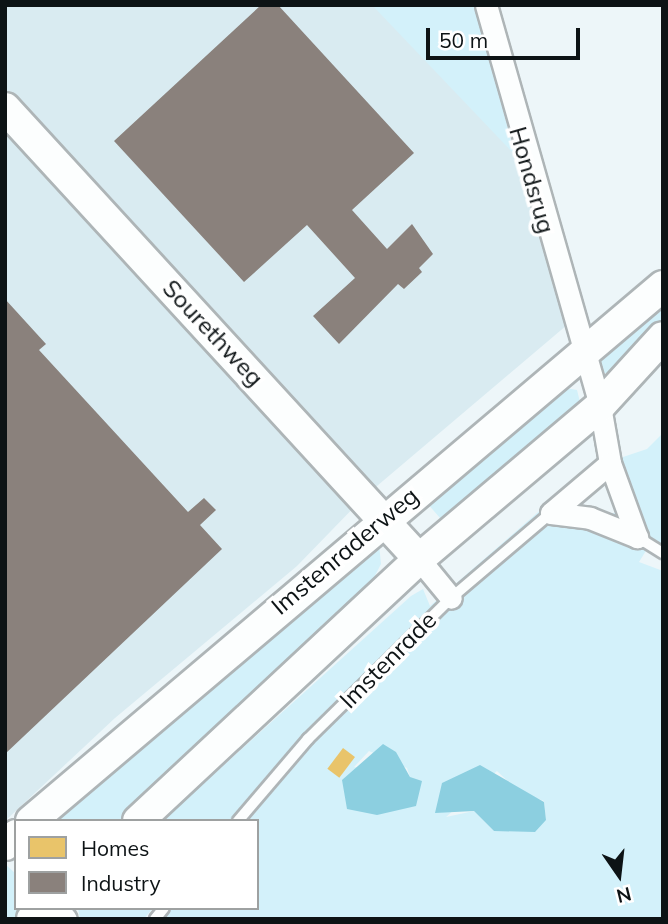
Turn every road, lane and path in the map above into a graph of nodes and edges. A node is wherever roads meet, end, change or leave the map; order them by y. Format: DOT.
graph roads {
  1 [pos="486,5"];
  2 [pos="5,108"];
  3 [pos="663,286"];
  4 [pos="663,337"];
  5 [pos="582,354"];
  6 [pos="600,406"];
  7 [pos="610,463"];
  8 [pos="551,513"];
  9 [pos="382,517"];
  10 [pos="637,537"];
  11 [pos="663,553"];
  12 [pos="419,559"];
  13 [pos="451,598"];
  14 [pos="33,819"];
  15 [pos="140,819"];
  16 [pos="240,819"];
  1 -- 5 [label="street, Hondsrug"];
  2 -- 9 [label="street, Sourethweg"];
  3 -- 5 [label="street, Imstenraderweg"];
  4 -- 6 [label="street"];
  5 -- 6 [label="street, Hondsrug"];
  5 -- 9 [label="street, Imstenraderweg"];
  6 -- 7 [label="street"];
  6 -- 12 [label="street"];
  7 -- 8 [label="street, Imstenrade"];
  7 -- 10 [label="street"];
  8 -- 10 [label="street"];
  8 -- 13 [label="lane, Imstenrade"];
  9 -- 12 [label="street, Sourethweg"];
  9 -- 14 [label="street, Imstenraderweg"];
  10 -- 11 [label="lane"];
  12 -- 13 [label="street"];
  12 -- 15 [label="street"];
  13 -- 16 [label="lane, Imstenrade"];
}
